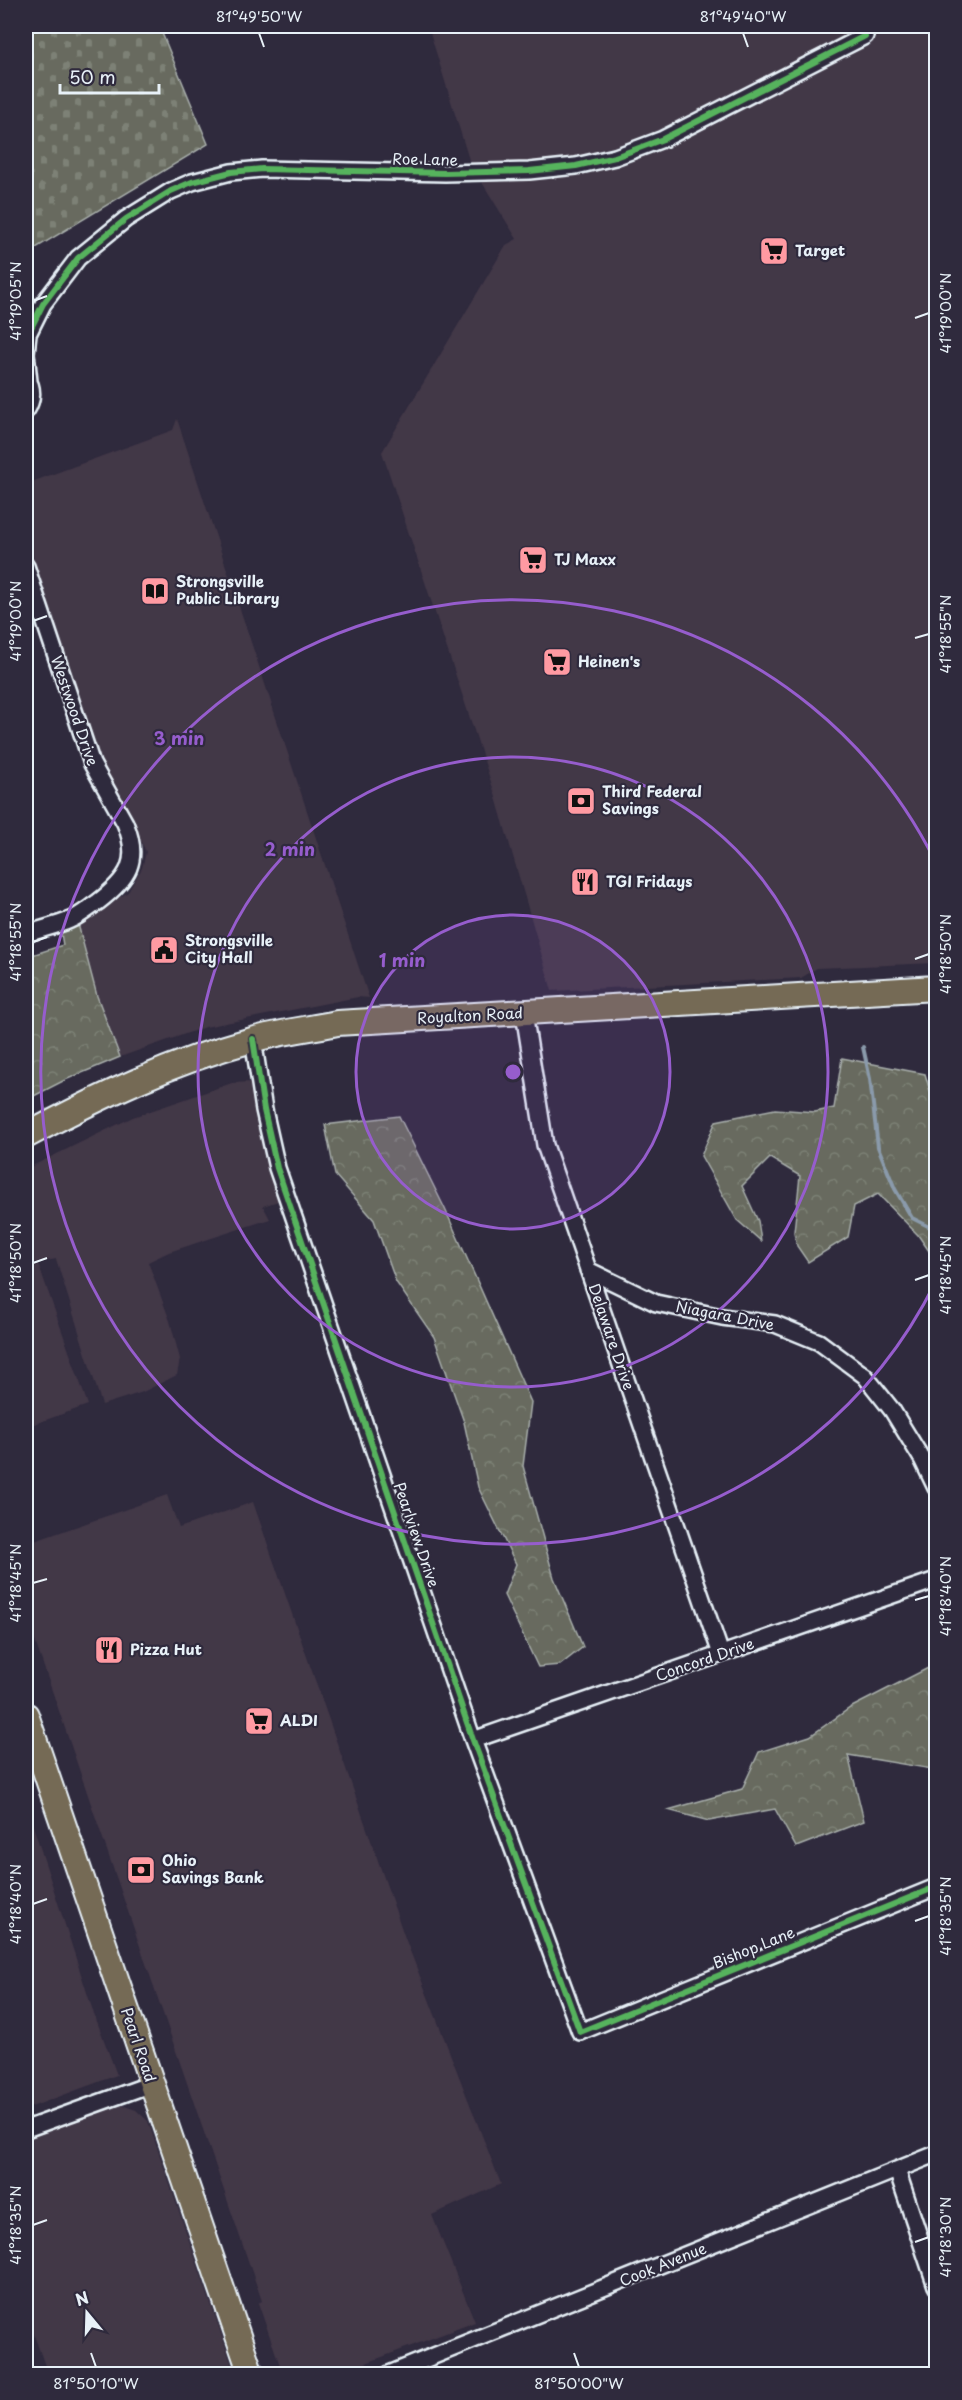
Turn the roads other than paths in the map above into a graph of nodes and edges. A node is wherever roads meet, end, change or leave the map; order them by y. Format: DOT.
graph roads {
  1 [pos="865,36"];
  2 [pos="26,337"];
  3 [pos="27,379"];
  4 [pos="26,411"];
  5 [pos="26,566"];
  6 [pos="26,934"];
  7 [pos="936,988"];
  8 [pos="524,1013"];
  9 [pos="253,1039"];
  10 [pos="26,1136"];
  11 [pos="588,1270"];
  12 [pos="936,1488"];
  13 [pos="936,1580"];
  14 [pos="720,1654"];
  15 [pos="26,1715"];
  16 [pos="473,1740"];
  17 [pos="936,1887"];
  18 [pos="580,2032"];
  19 [pos="151,2084"];
  20 [pos="26,2129"];
  21 [pos="936,2154"];
  22 [pos="897,2170"];
  23 [pos="936,2286"];
  24 [pos="251,2374"];
  25 [pos="389,2374"];
  1 -- 2 [label="street, Roe Lane"];
  2 -- 3 [label="street, Roe Lane"];
  3 -- 4 [label="street, Roe Lane"];
  5 -- 6 [label="street, Westwood Drive"];
  7 -- 8 [label="main road, Royalton Road"];
  8 -- 9 [label="main road, Royalton Road"];
  8 -- 11 [label="street, Delaware Drive"];
  9 -- 10 [label="main road, Royalton Road"];
  9 -- 16 [label="street, Pearlview Drive"];
  11 -- 12 [label="street, Niagara Drive"];
  11 -- 14 [label="street, Delaware Drive"];
  13 -- 14 [label="street, Concord Drive"];
  14 -- 16 [label="street, Concord Drive"];
  15 -- 19 [label="main road, Pearl Road"];
  16 -- 18 [label="street, Pearlview Drive"];
  17 -- 18 [label="street, Bishop Lane"];
  19 -- 20 [label="street"];
  19 -- 24 [label="main road, Pearl Road"];
  21 -- 22 [label="street, Cook Avenue"];
  22 -- 23 [label="street"];
  22 -- 25 [label="street, Cook Avenue"];
}
